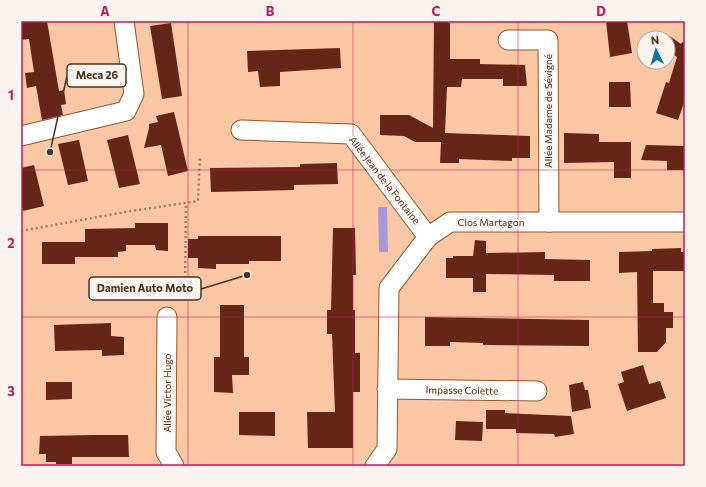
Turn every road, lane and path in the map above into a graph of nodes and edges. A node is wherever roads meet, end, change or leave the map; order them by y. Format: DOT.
graph roads {
  1 [pos="124,21"];
  2 [pos="508,40"];
  3 [pos="241,130"];
  4 [pos="21,136"];
  5 [pos="200,156"];
  6 [pos="186,203"];
  7 [pos="549,222"];
  8 [pos="685,222"];
  9 [pos="21,231"];
  10 [pos="428,237"];
  11 [pos="185,288"];
  12 [pos="167,317"];
  13 [pos="387,389"];
  14 [pos="537,391"];
  15 [pos="174,466"];
  16 [pos="375,466"];
  1 -- 4 [label="street"];
  2 -- 7 [label="street, Allée Madame de Sévigné"];
  3 -- 10 [label="street, Allée Jean de la Fontaine"];
  5 -- 6 [label="path"];
  6 -- 9 [label="path"];
  6 -- 11 [label="path"];
  7 -- 8 [label="street, Clos Martagon"];
  7 -- 10 [label="street, Clos Martagon"];
  10 -- 13 [label="street, Clos Martagon"];
  12 -- 15 [label="street, Allée Victor Hugo"];
  13 -- 14 [label="street, Impasse Colette"];
  13 -- 16 [label="street, Clos Martagon"];
}
